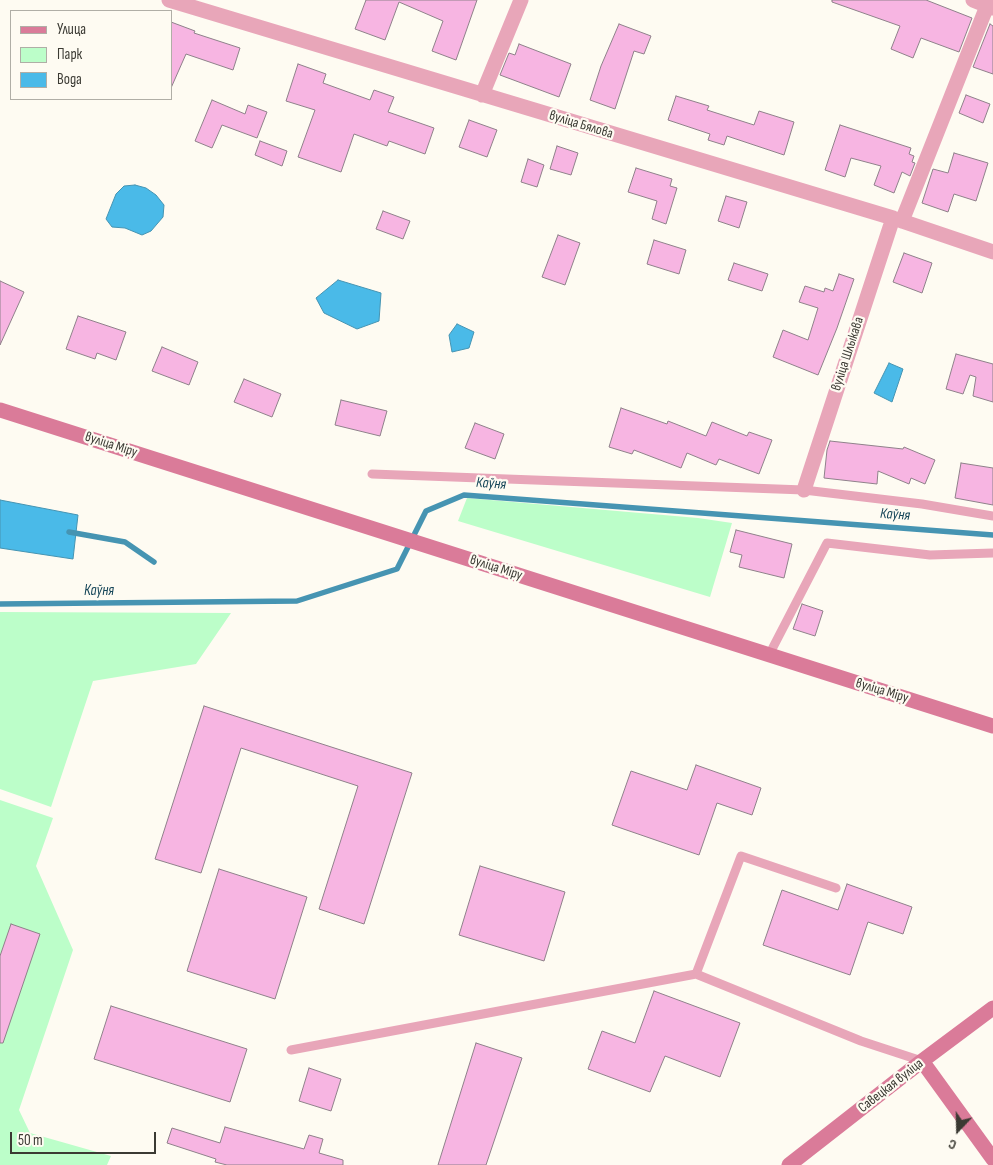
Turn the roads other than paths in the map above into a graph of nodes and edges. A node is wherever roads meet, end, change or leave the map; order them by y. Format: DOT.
graph roads {
  1 [pos="169,0"];
  2 [pos="521,0"];
  3 [pos="973,0"];
  4 [pos="990,7"];
  5 [pos="482,95"];
  6 [pos="898,219"];
  7 [pos="993,252"];
  8 [pos="0,410"];
  9 [pos="372,474"];
  10 [pos="804,490"];
  11 [pos="993,516"];
  12 [pos="993,553"];
  13 [pos="769,655"];
  14 [pos="993,726"];
  15 [pos="836,888"];
  16 [pos="696,974"];
  17 [pos="993,1008"];
  18 [pos="291,1050"];
  19 [pos="922,1061"];
  20 [pos="993,1159"];
  21 [pos="789,1165"];
  1 -- 5 [label="street, вуліца Бялова"];
  2 -- 5 [label="street"];
  3 -- 4 [label="street"];
  4 -- 6 [label="street, вуліца Шлыкава"];
  5 -- 6 [label="street, вуліца Бялова"];
  6 -- 7 [label="street, вуліца Бялова"];
  6 -- 10 [label="street, вуліца Шлыкава"];
  8 -- 13 [label="main road, вуліца Міру"];
  9 -- 10 [label="lane"];
  10 -- 11 [label="lane"];
  12 -- 13 [label="lane"];
  13 -- 14 [label="main road, вуліца Міру"];
  15 -- 16 [label="lane"];
  16 -- 18 [label="lane"];
  16 -- 19 [label="lane"];
  17 -- 19 [label="main road, Савецкая вуліца"];
  19 -- 20 [label="main road"];
  19 -- 21 [label="main road, Савецкая вуліца"];
}
